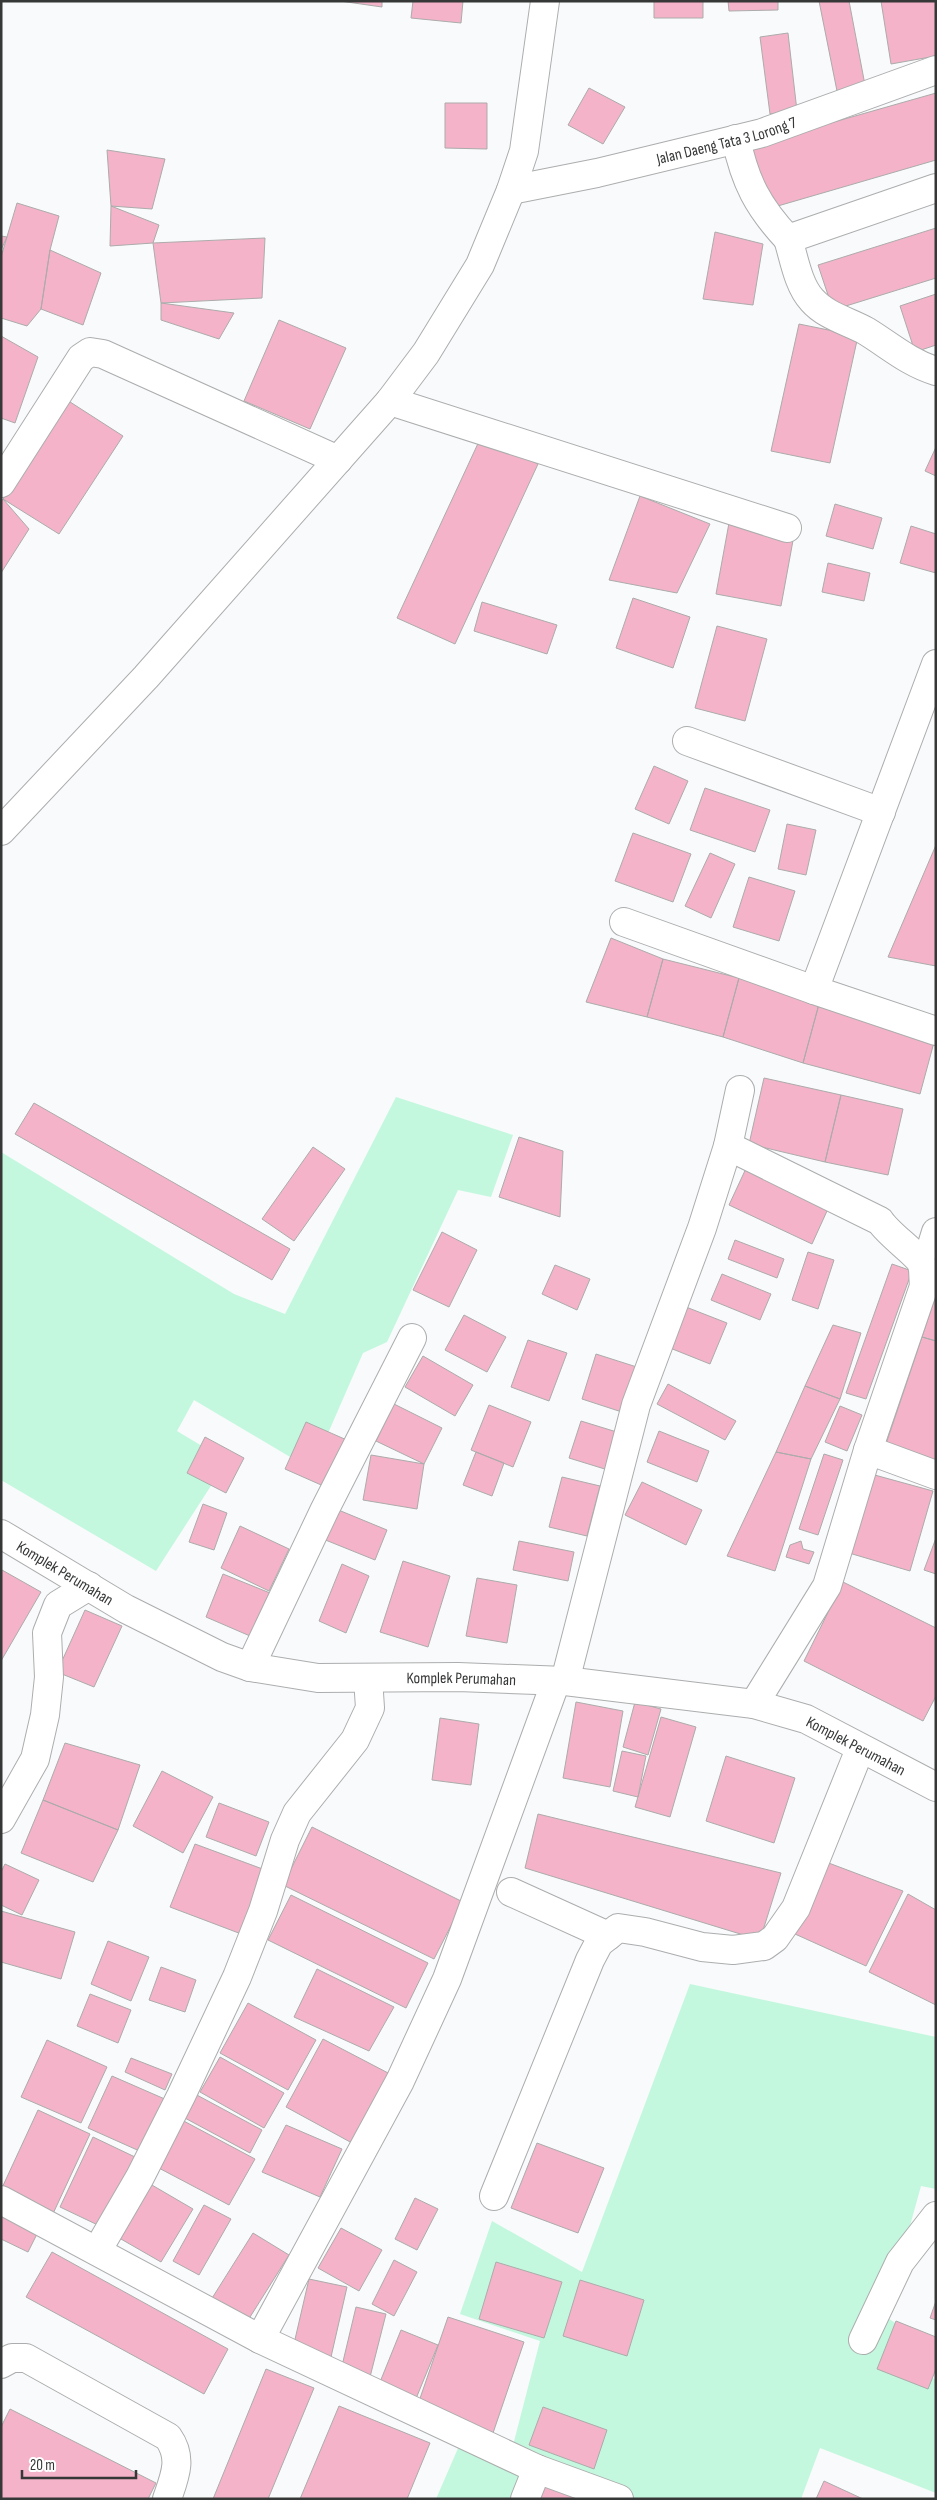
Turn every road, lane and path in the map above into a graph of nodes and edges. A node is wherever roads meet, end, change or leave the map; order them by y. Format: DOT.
graph roads {
  1 [pos="545,1"];
  2 [pos="936,70"];
  3 [pos="736,139"];
  4 [pos="936,188"];
  5 [pos="511,190"];
  6 [pos="788,239"];
  7 [pos="936,371"];
  8 [pos="390,401"];
  9 [pos="338,460"];
  10 [pos="1,483"];
  11 [pos="787,528"];
  12 [pos="936,664"];
  13 [pos="687,741"];
  14 [pos="881,812"];
  15 [pos="1,831"];
  16 [pos="624,922"];
  17 [pos="814,990"];
  18 [pos="936,1032"];
  19 [pos="740,1090"];
  20 [pos="728,1146"];
  21 [pos="412,1338"];
  22 [pos="868,1450"];
  23 [pos="936,1475"];
  24 [pos="1,1534"];
  25 [pos="89,1586"];
  26 [pos="250,1667"];
  27 [pos="368,1678"];
  28 [pos="560,1681"];
  29 [pos="754,1704"];
  30 [pos="860,1749"];
  31 [pos="936,1787"];
  32 [pos="1,1819"];
  33 [pos="511,1892"];
  34 [pos="608,1936"];
  35 [pos="494,2196"];
  36 [pos="1,2200"];
  37 [pos="936,2216"];
  38 [pos="97,2251"];
  39 [pos="260,2339"];
  40 [pos="863,2340"];
  41 [pos="1,2364"];
  42 [pos="537,2469"];
  43 [pos="167,2499"];
  44 [pos="525,2499"];
  45 [pos="619,2499"];
  1 -- 5 [label="street"];
  2 -- 3 [label="street, Jalan Daeng Tata 3 Lorong 7"];
  3 -- 5 [label="street, Jalan Daeng Tata 3 Lorong 7"];
  3 -- 6 [label="street"];
  4 -- 6 [label="street"];
  5 -- 8 [label="street"];
  6 -- 7 [label="street"];
  8 -- 9 [label="street"];
  8 -- 11 [label="street"];
  9 -- 10 [label="street"];
  9 -- 15 [label="street"];
  12 -- 14 [label="street"];
  13 -- 14 [label="street"];
  14 -- 17 [label="street"];
  16 -- 17 [label="street"];
  17 -- 18 [label="street"];
  19 -- 20 [label="street"];
  20 -- 22 [label="street"];
  20 -- 28 [label="street"];
  21 -- 26 [label="street"];
  22 -- 23 [label="street"];
  22 -- 29 [label="street"];
  24 -- 25 [label="street, Komplek Perumahan"];
  25 -- 26 [label="street, Komplek Perumahan"];
  25 -- 32 [label="street"];
  26 -- 27 [label="street, Komplek Perumahan"];
  27 -- 28 [label="street, Komplek Perumahan"];
  27 -- 38 [label="street"];
  28 -- 29 [label="street, Komplek Perumahan"];
  28 -- 39 [label="street"];
  29 -- 30 [label="street, Komplek Perumahan"];
  30 -- 31 [label="street, Komplek Perumahan"];
  30 -- 34 [label="street"];
  33 -- 34 [label="street"];
  34 -- 35 [label="street"];
  36 -- 38 [label="street"];
  37 -- 40 [label="street"];
  38 -- 39 [label="street"];
  39 -- 42 [label="street"];
  41 -- 43 [label="street"];
  42 -- 44 [label="street"];
  42 -- 45 [label="street"];
}
